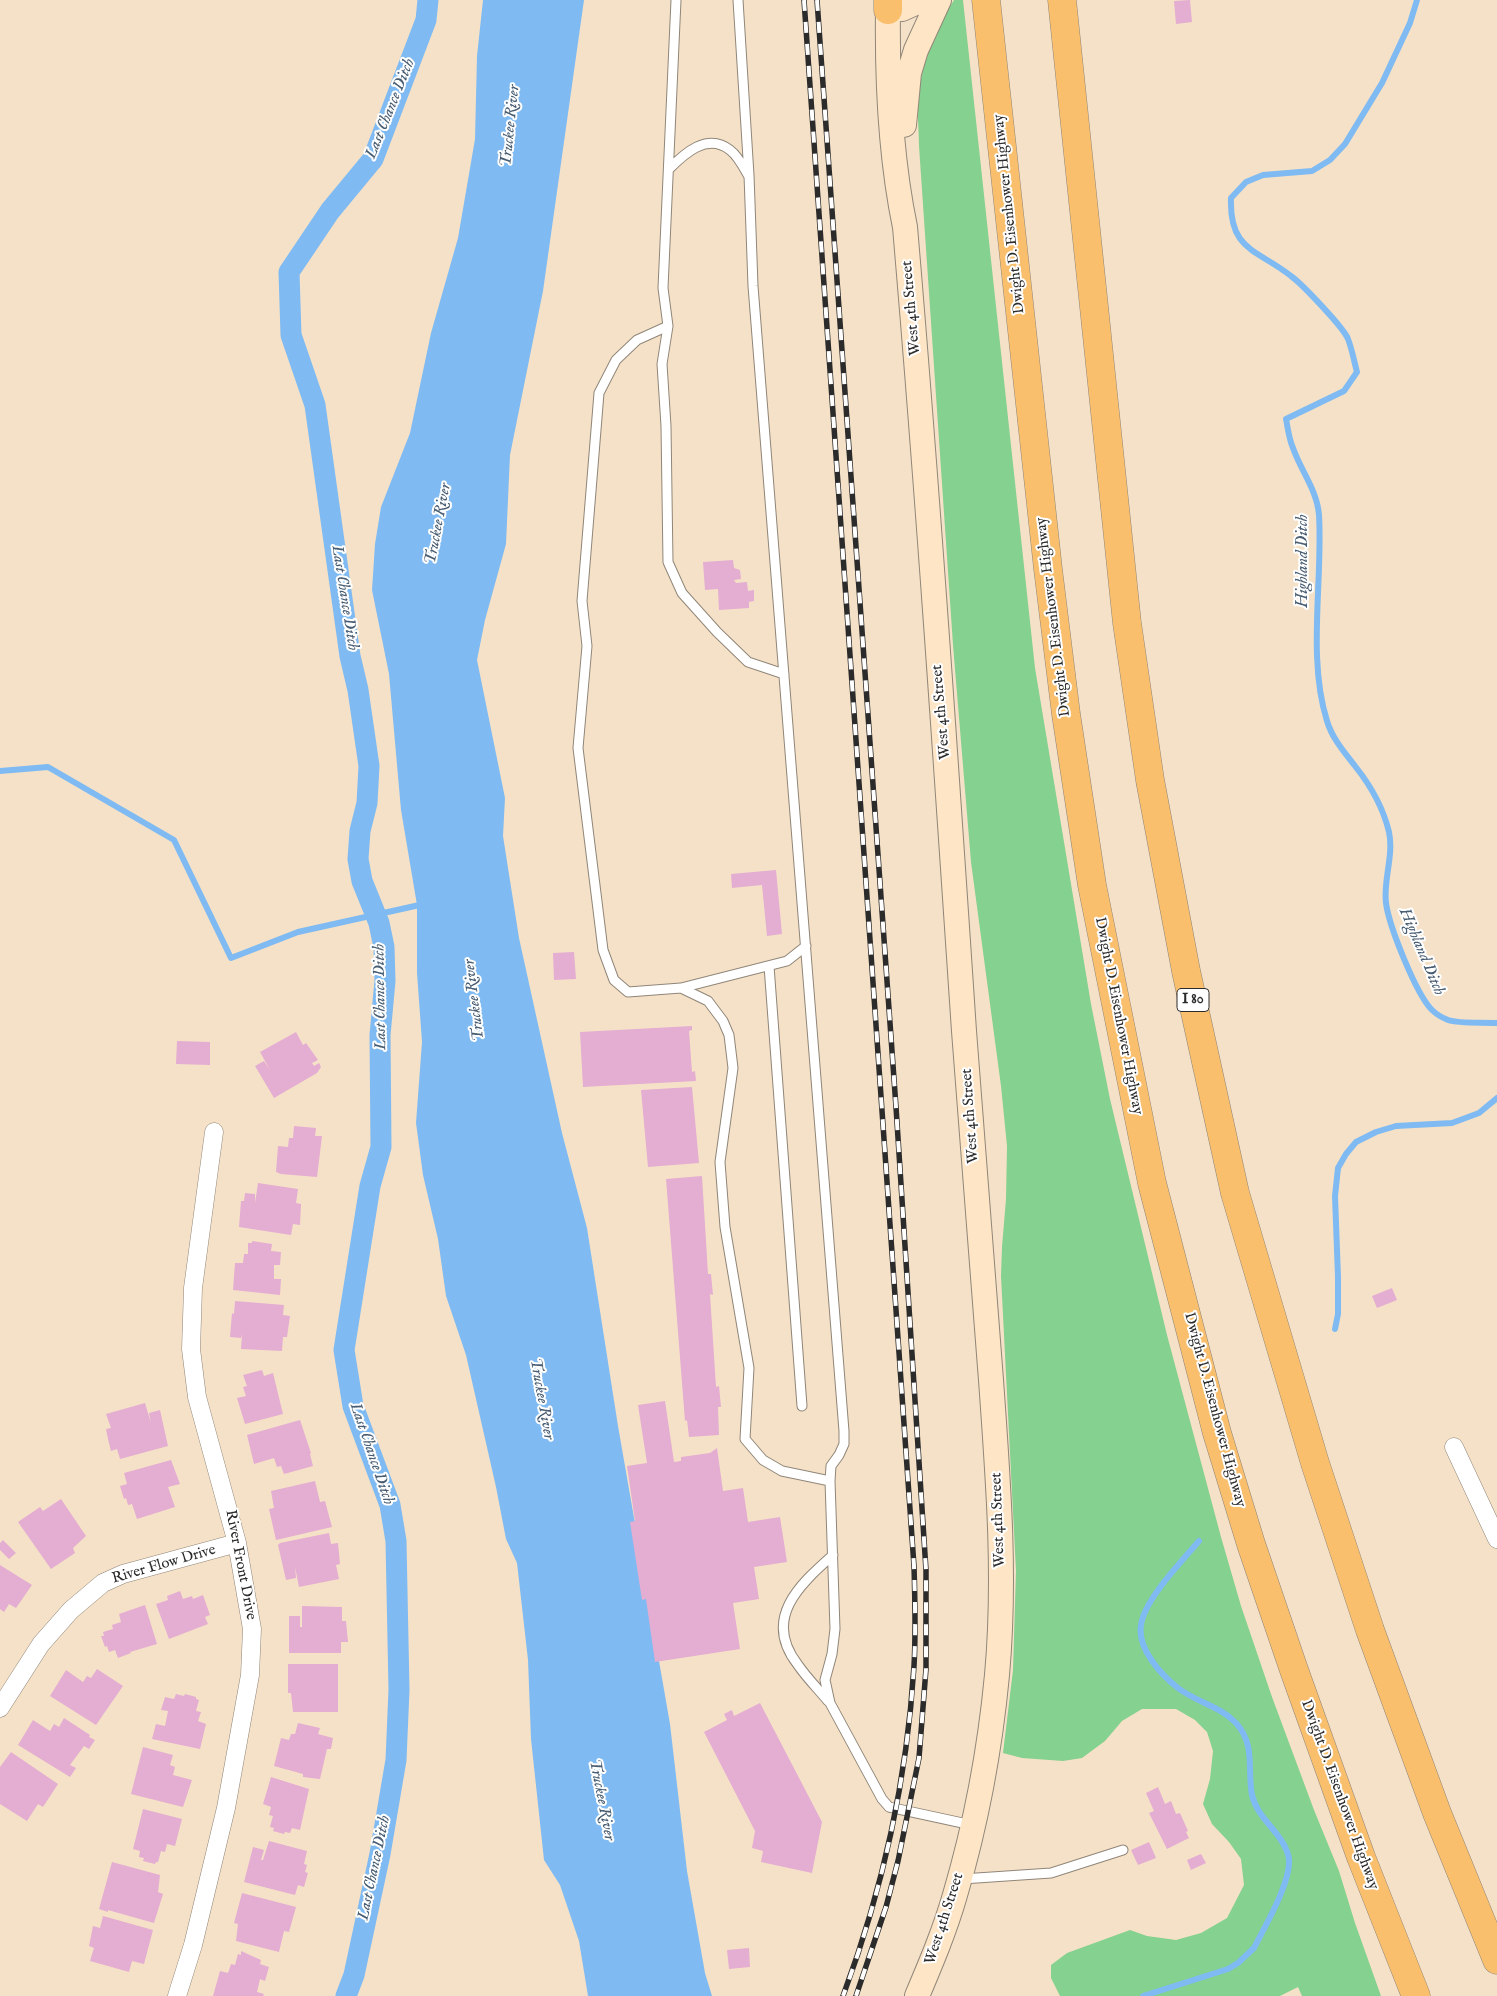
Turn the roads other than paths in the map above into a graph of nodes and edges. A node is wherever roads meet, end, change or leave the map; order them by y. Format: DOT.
graph roads {
  1 [pos="676,0"];
  2 [pos="738,0"];
  3 [pos="922,0"];
  4 [pos="939,0"];
  5 [pos="986,0"];
  6 [pos="1062,0"];
  7 [pos="888,5"];
  8 [pos="669,170"];
  9 [pos="749,175"];
  10 [pos="905,227"];
  11 [pos="668,326"];
  12 [pos="784,674"];
  13 [pos="806,946"];
  14 [pos="769,966"];
  15 [pos="681,988"];
  16 [pos="214,1132"];
  17 [pos="802,1406"];
  18 [pos="1454,1448"];
  19 [pos="830,1482"];
  20 [pos="1497,1539"];
  21 [pos="238,1543"];
  22 [pos="833,1555"];
  23 [pos="830,1703"];
  24 [pos="0,1708"];
  25 [pos="972,1825"];
  26 [pos="1124,1850"];
  27 [pos="959,1880"];
  28 [pos="1497,1960"];
  29 [pos="178,1996"];
  30 [pos="917,1996"];
  31 [pos="1416,1996"];
  1 -- 8 [label="lane"];
  2 -- 9 [label="lane"];
  3 -- 7 [label="main road, West 4th Street"];
  4 -- 10 [label="main road, West 4th Street"];
  5 -- 31 [label="highway, Dwight D. Eisenhower Highway"];
  6 -- 28 [label="highway, I 80"];
  7 -- 10 [label="main road, West 4th Street"];
  8 -- 9 [label="lane"];
  8 -- 11 [label="lane"];
  9 -- 12 [label="lane"];
  10 -- 25 [label="main road, West 4th Street"];
  11 -- 12 [label="lane"];
  11 -- 15 [label="lane"];
  12 -- 13 [label="lane"];
  13 -- 14 [label="lane"];
  13 -- 19 [label="lane"];
  14 -- 15 [label="lane"];
  14 -- 17 [label="lane"];
  15 -- 19 [label="lane"];
  16 -- 21 [label="street, River Front Drive"];
  18 -- 20 [label="street"];
  19 -- 22 [label="lane"];
  21 -- 24 [label="street, River Flow Drive"];
  21 -- 29 [label="street, River Front Drive"];
  22 -- 23 [label="lane"];
  22 -- 23 [label="lane"];
  23 -- 25 [label="lane"];
  25 -- 27 [label="main road, West 4th Street"];
  26 -- 27 [label="lane"];
  27 -- 30 [label="main road, West 4th Street"];
}
